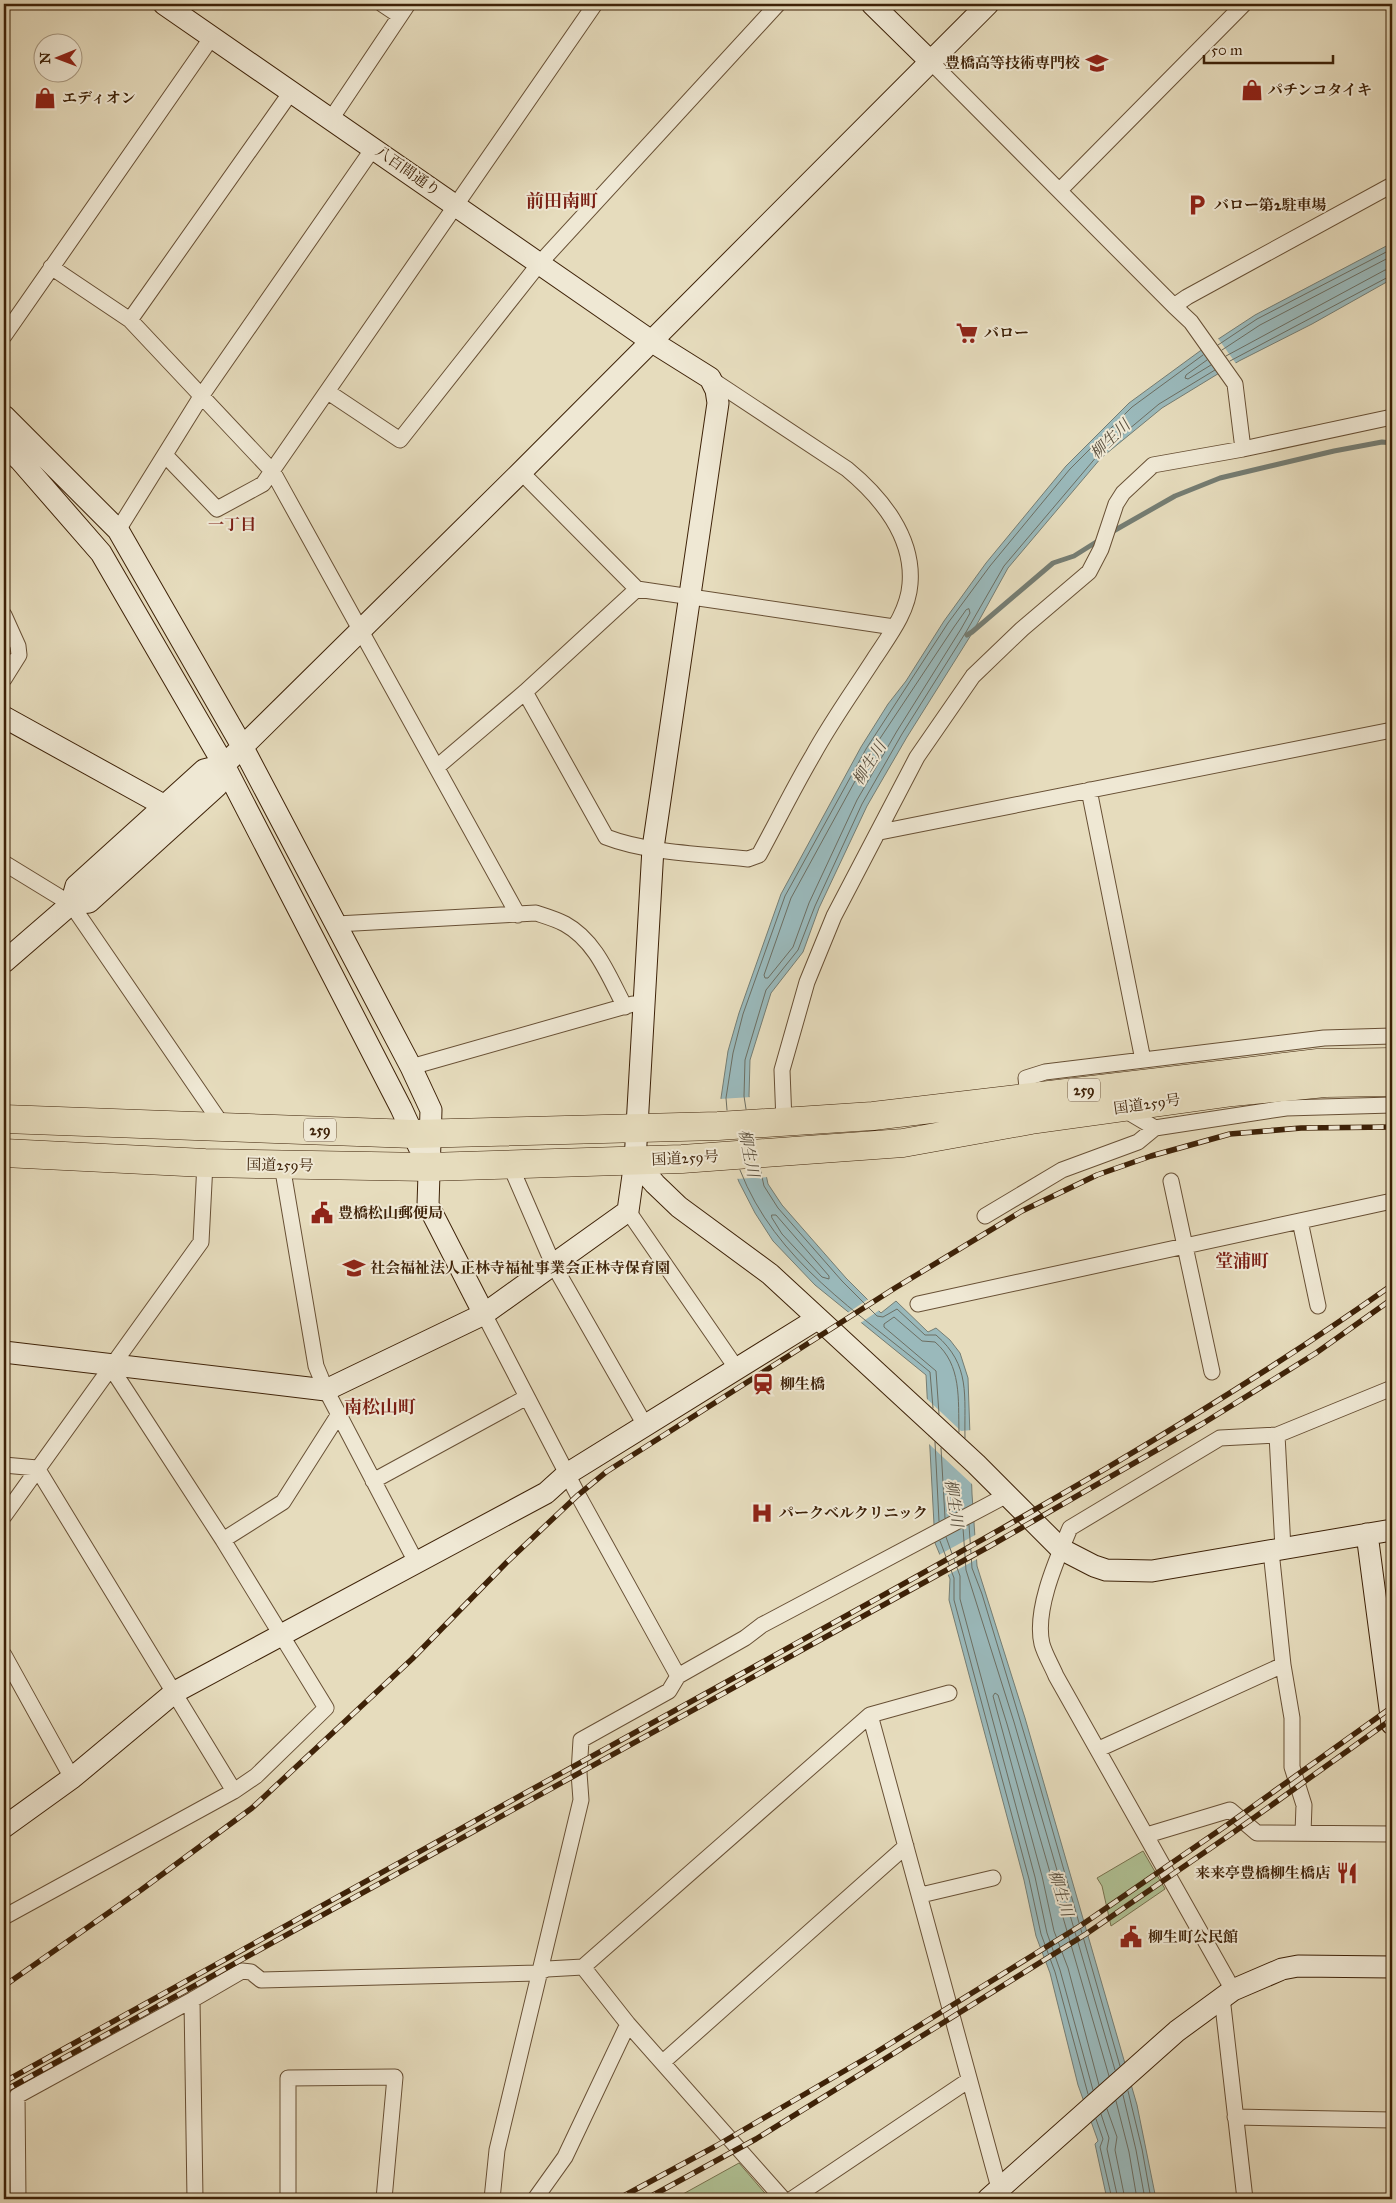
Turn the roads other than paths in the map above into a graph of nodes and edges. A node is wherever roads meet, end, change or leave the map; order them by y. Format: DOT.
graph roads {
  1 [pos="164,4"];
  2 [pos="382,4"];
  3 [pos="595,4"];
  4 [pos="778,4"];
  5 [pos="872,4"];
  6 [pos="988,4"];
  7 [pos="1244,4"];
  8 [pos="404,10"];
  9 [pos="212,37"];
  10 [pos="931,62"];
  11 [pos="291,92"];
  12 [pos="331,119"];
  13 [pos="374,148"];
  14 [pos="1392,185"];
  15 [pos="1060,190"];
  16 [pos="457,205"];
  17 [pos="539,264"];
  18 [pos="51,267"];
  19 [pos="1174,306"];
  20 [pos="130,320"];
  21 [pos="4,336"];
  22 [pos="651,341"];
  23 [pos="710,378"];
  24 [pos="328,392"];
  25 [pos="202,395"];
  26 [pos="4,416"];
  27 [pos="1392,417"];
  28 [pos="4,445"];
  29 [pos="1243,449"];
  30 [pos="165,455"];
  31 [pos="272,472"];
  32 [pos="521,472"];
  33 [pos="118,530"];
  34 [pos="637,588"];
  35 [pos="688,597"];
  36 [pos="4,615"];
  37 [pos="894,627"];
  38 [pos="360,629"];
  39 [pos="4,679"];
  40 [pos="526,692"];
  41 [pos="4,717"];
  42 [pos="1392,730"];
  43 [pos="242,746"];
  44 [pos="224,764"];
  45 [pos="437,767"];
  46 [pos="1089,790"];
  47 [pos="165,806"];
  48 [pos="880,832"];
  49 [pos="653,848"];
  50 [pos="4,863"];
  51 [pos="71,904"];
  52 [pos="518,915"];
  53 [pos="337,924"];
  54 [pos="4,962"];
  55 [pos="634,1004"];
  56 [pos="1392,1036"];
  57 [pos="1143,1060"];
  58 [pos="1392,1062"];
  59 [pos="411,1067"];
  60 [pos="1392,1082"];
  61 [pos="1028,1097"];
  62 [pos="1392,1105"];
  63 [pos="1121,1108"];
  64 [pos="4,1118"];
  65 [pos="781,1122"];
  66 [pos="223,1126"];
  67 [pos="637,1128"];
  68 [pos="1155,1128"];
  69 [pos="422,1134"];
  70 [pos="4,1153"];
  71 [pos="636,1161"];
  72 [pos="205,1163"];
  73 [pos="282,1165"];
  74 [pos="510,1165"];
  75 [pos="428,1167"];
  76 [pos="1171,1181"];
  77 [pos="1392,1201"];
  78 [pos="628,1211"];
  79 [pos="985,1216"];
  80 [pos="1300,1221"];
  81 [pos="1184,1245"];
  82 [pos="553,1264"];
  83 [pos="918,1304"];
  84 [pos="1318,1306"];
  85 [pos="484,1314"];
  86 [pos="816,1319"];
  87 [pos="4,1352"];
  88 [pos="110,1366"];
  89 [pos="737,1369"];
  90 [pos="1212,1372"];
  91 [pos="1392,1388"];
  92 [pos="326,1390"];
  93 [pos="527,1397"];
  94 [pos="339,1414"];
  95 [pos="645,1425"];
  96 [pos="1277,1435"];
  97 [pos="4,1465"];
  98 [pos="37,1468"];
  99 [pos="567,1474"];
  100 [pos="374,1481"];
  101 [pos="1007,1495"];
  102 [pos="4,1516"];
  103 [pos="1392,1530"];
  104 [pos="1367,1534"];
  105 [pos="223,1540"];
  106 [pos="1061,1550"];
  107 [pos="1277,1550"];
  108 [pos="416,1562"];
  109 [pos="280,1634"];
  110 [pos="4,1654"];
  111 [pos="1283,1665"];
  112 [pos="678,1676"];
  113 [pos="175,1692"];
  114 [pos="949,1692"];
  115 [pos="870,1715"];
  116 [pos="1392,1724"];
  117 [pos="1099,1749"];
  118 [pos="72,1778"];
  119 [pos="234,1791"];
  120 [pos="4,1827"];
  121 [pos="1303,1834"];
  122 [pos="1392,1834"];
  123 [pos="1146,1835"];
  124 [pos="906,1846"];
  125 [pos="994,1878"];
  126 [pos="921,1895"];
  127 [pos="4,1917"];
  128 [pos="1392,1966"];
  129 [pos="583,1967"];
  130 [pos="538,1973"];
  131 [pos="1227,1994"];
  132 [pos="192,2000"];
  133 [pos="628,2024"];
  134 [pos="662,2062"];
  135 [pos="969,2080"];
  136 [pos="1235,2117"];
  137 [pos="1392,2120"];
  138 [pos="995,2195"];
  139 [pos="18,2199"];
  140 [pos="195,2199"];
  141 [pos="288,2199"];
  142 [pos="384,2199"];
  143 [pos="492,2199"];
  144 [pos="535,2199"];
  145 [pos="784,2199"];
  146 [pos="792,2199"];
  147 [pos="1245,2199"];
  1 -- 9 [label="street, 八百間通り"];
  2 -- 8 [label="street"];
  3 -- 16 [label="street"];
  4 -- 17 [label="street"];
  5 -- 10 [label="street"];
  6 -- 10 [label="street"];
  7 -- 15 [label="street"];
  8 -- 12 [label="street"];
  9 -- 11 [label="street, 八百間通り"];
  9 -- 18 [label="street"];
  10 -- 15 [label="street"];
  10 -- 22 [label="street"];
  11 -- 12 [label="street, 八百間通り"];
  11 -- 20 [label="street"];
  12 -- 13 [label="street, 八百間通り"];
  13 -- 16 [label="street, 八百間通り"];
  13 -- 25 [label="street"];
  14 -- 19 [label="street"];
  15 -- 19 [label="street"];
  16 -- 17 [label="street, 八百間通り"];
  16 -- 24 [label="street"];
  17 -- 22 [label="street, 八百間通り"];
  17 -- 24 [label="street"];
  18 -- 20 [label="street"];
  18 -- 21 [label="street"];
  19 -- 29 [label="street"];
  20 -- 25 [label="street"];
  22 -- 23 [label="street, 八百間通り"];
  22 -- 32 [label="street"];
  23 -- 35 [label="street"];
  23 -- 37 [label="street"];
  24 -- 31 [label="street"];
  25 -- 30 [label="street"];
  25 -- 31 [label="street"];
  26 -- 33 [label="street"];
  27 -- 29 [label="street"];
  28 -- 44 [label="street"];
  29 -- 48 [label="street"];
  30 -- 31 [label="street"];
  30 -- 33 [label="street"];
  31 -- 38 [label="street"];
  32 -- 34 [label="street"];
  32 -- 38 [label="street"];
  33 -- 43 [label="street"];
  34 -- 35 [label="street"];
  34 -- 40 [label="street"];
  35 -- 37 [label="street"];
  35 -- 49 [label="street"];
  36 -- 39 [label="street"];
  37 -- 49 [label="street"];
  38 -- 43 [label="street"];
  38 -- 45 [label="street"];
  40 -- 45 [label="street"];
  40 -- 49 [label="street"];
  41 -- 47 [label="street"];
  42 -- 46 [label="street"];
  43 -- 44 [label="street"];
  43 -- 53 [label="street"];
  44 -- 47 [label="street"];
  44 -- 51 [label="street"];
  44 -- 69 [label="street"];
  45 -- 52 [label="street"];
  46 -- 48 [label="street"];
  46 -- 57 [label="street"];
  47 -- 51 [label="street"];
  48 -- 65 [label="street"];
  49 -- 55 [label="street"];
  50 -- 51 [label="street"];
  51 -- 54 [label="street"];
  51 -- 66 [label="street"];
  52 -- 53 [label="street"];
  52 -- 55 [label="street"];
  53 -- 59 [label="street"];
  55 -- 59 [label="street"];
  55 -- 67 [label="street"];
  56 -- 57 [label="street"];
  57 -- 61 [label="street"];
  58 -- 61 [label="highway, 国道259号 / 259"];
  59 -- 69 [label="street"];
  60 -- 63 [label="highway, 国道259号 / 259"];
  61 -- 65 [label="highway, 国道259号 / 259"];
  62 -- 68 [label="street"];
  63 -- 68 [label="street"];
  63 -- 71 [label="highway, 国道259号 / 259"];
  64 -- 66 [label="highway, 国道259号 / 259"];
  65 -- 67 [label="highway, 国道259号 / 259"];
  66 -- 69 [label="highway, 国道259号 / 259"];
  67 -- 69 [label="highway, 国道259号 / 259"];
  67 -- 71 [label="street"];
  68 -- 79 [label="street"];
  69 -- 75 [label="street"];
  70 -- 72 [label="highway, 国道259号 / 259"];
  71 -- 74 [label="highway, 国道259号 / 259"];
  71 -- 78 [label="street"];
  71 -- 86 [label="street"];
  72 -- 73 [label="highway, 国道259号 / 259"];
  72 -- 88 [label="street"];
  73 -- 75 [label="highway, 国道259号 / 259"];
  73 -- 92 [label="street"];
  74 -- 75 [label="highway, 国道259号 / 259"];
  74 -- 82 [label="street"];
  75 -- 85 [label="street"];
  76 -- 81 [label="street"];
  77 -- 80 [label="street"];
  78 -- 82 [label="street"];
  78 -- 89 [label="street"];
  80 -- 81 [label="street"];
  80 -- 84 [label="street"];
  81 -- 83 [label="street"];
  81 -- 90 [label="street"];
  82 -- 85 [label="street"];
  82 -- 95 [label="street"];
  85 -- 92 [label="street"];
  85 -- 93 [label="street"];
  86 -- 89 [label="street"];
  86 -- 101 [label="street"];
  87 -- 88 [label="street"];
  88 -- 92 [label="street"];
  88 -- 98 [label="street"];
  88 -- 105 [label="street"];
  89 -- 95 [label="street"];
  91 -- 96 [label="street"];
  92 -- 94 [label="street"];
  93 -- 99 [label="street"];
  93 -- 100 [label="street"];
  94 -- 100 [label="street"];
  94 -- 105 [label="street"];
  95 -- 99 [label="street"];
  96 -- 106 [label="street"];
  96 -- 107 [label="street"];
  97 -- 98 [label="street"];
  98 -- 102 [label="street"];
  98 -- 113 [label="street"];
  99 -- 108 [label="street"];
  99 -- 112 [label="street"];
  100 -- 108 [label="street"];
  101 -- 106 [label="street"];
  101 -- 112 [label="street"];
  103 -- 104 [label="street"];
  104 -- 107 [label="street"];
  104 -- 116 [label="street"];
  105 -- 109 [label="street"];
  106 -- 107 [label="street"];
  106 -- 117 [label="street"];
  107 -- 111 [label="street"];
  108 -- 109 [label="street"];
  109 -- 113 [label="street"];
  109 -- 119 [label="street"];
  110 -- 118 [label="street"];
  111 -- 117 [label="street"];
  111 -- 121 [label="street"];
  112 -- 130 [label="street"];
  113 -- 118 [label="street"];
  113 -- 119 [label="street"];
  114 -- 115 [label="street"];
  115 -- 124 [label="street"];
  115 -- 129 [label="street"];
  117 -- 123 [label="street"];
  118 -- 120 [label="street"];
  119 -- 127 [label="street"];
  121 -- 122 [label="street"];
  121 -- 123 [label="street"];
  123 -- 131 [label="street"];
  124 -- 126 [label="street"];
  124 -- 134 [label="street"];
  125 -- 126 [label="street"];
  126 -- 135 [label="street"];
  128 -- 131 [label="street"];
  129 -- 130 [label="street"];
  129 -- 133 [label="street"];
  130 -- 132 [label="street"];
  130 -- 143 [label="street"];
  131 -- 136 [label="street"];
  131 -- 138 [label="street"];
  132 -- 139 [label="street"];
  132 -- 140 [label="street"];
  133 -- 134 [label="street"];
  133 -- 144 [label="street"];
  134 -- 145 [label="street"];
  135 -- 138 [label="street"];
  135 -- 146 [label="street"];
  136 -- 137 [label="street"];
  136 -- 147 [label="street"];
  141 -- 142 [label="street"];
}
